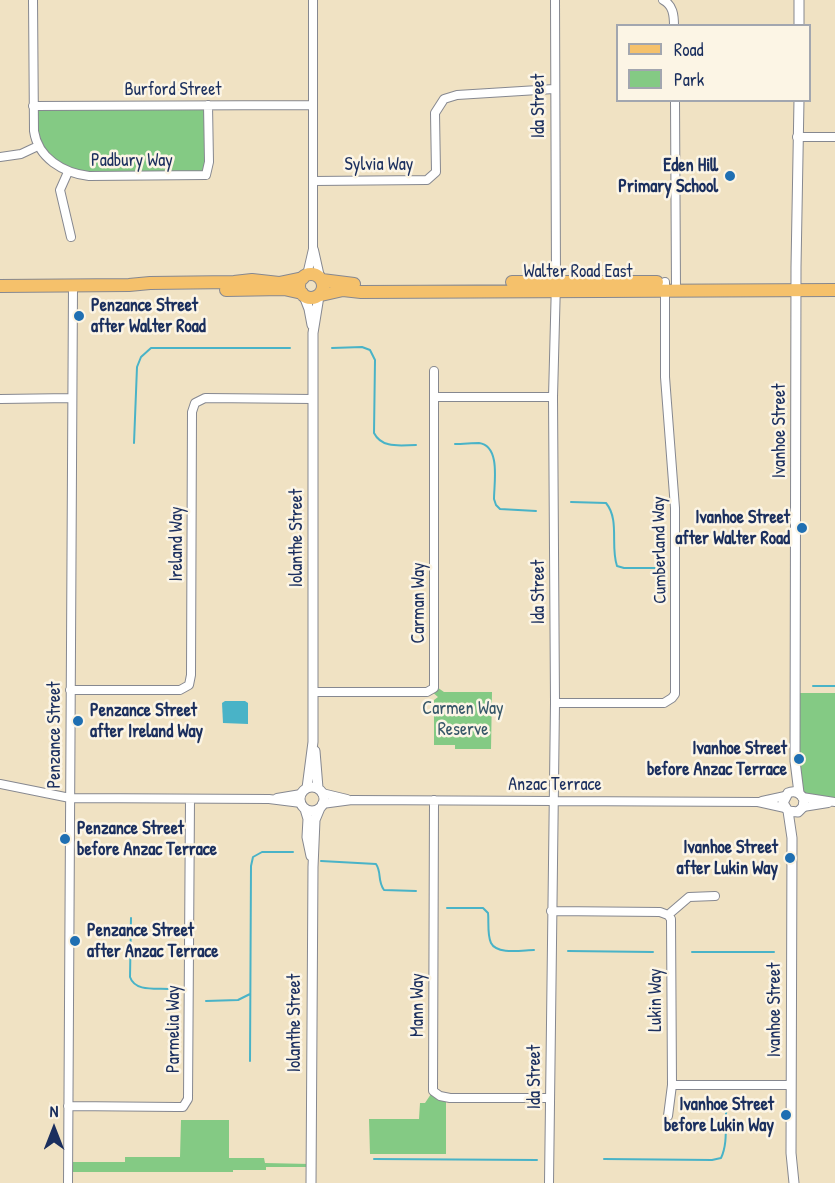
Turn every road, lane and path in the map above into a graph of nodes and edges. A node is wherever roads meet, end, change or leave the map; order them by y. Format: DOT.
graph roads {
  1 [pos="33,0"];
  2 [pos="313,0"];
  3 [pos="555,0"];
  4 [pos="663,0"];
  5 [pos="799,0"];
  6 [pos="674,24"];
  7 [pos="799,24"];
  8 [pos="554,89"];
  9 [pos="675,102"];
  10 [pos="799,102"];
  11 [pos="208,105"];
  12 [pos="313,105"];
  13 [pos="33,106"];
  14 [pos="797,137"];
  15 [pos="835,137"];
  16 [pos="38,146"];
  17 [pos="0,157"];
  18 [pos="68,172"];
  19 [pos="313,181"];
  20 [pos="71,237"];
  21 [pos="313,249"];
  22 [pos="305,276"];
  23 [pos="321,278"];
  24 [pos="835,283"];
  25 [pos="129,285"];
  26 [pos="0,286"];
  27 [pos="73,286"];
  28 [pos="556,286"];
  29 [pos="670,286"];
  30 [pos="796,287"];
  31 [pos="835,290"];
  32 [pos="303,295"];
  33 [pos="320,295"];
  34 [pos="313,333"];
  35 [pos="434,371"];
  36 [pos="434,397"];
  37 [pos="553,397"];
  38 [pos="72,398"];
  39 [pos="0,399"];
  40 [pos="313,399"];
  41 [pos="70,690"];
  42 [pos="314,692"];
  43 [pos="555,703"];
  44 [pos="314,742"];
  45 [pos="795,761"];
  46 [pos="0,784"];
  47 [pos="320,791"];
  48 [pos="787,794"];
  49 [pos="69,798"];
  50 [pos="303,798"];
  51 [pos="190,799"];
  52 [pos="352,800"];
  53 [pos="434,800"];
  54 [pos="554,800"];
  55 [pos="758,802"];
  56 [pos="801,802"];
  57 [pos="835,802"];
  58 [pos="321,806"];
  59 [pos="786,809"];
  60 [pos="792,838"];
  61 [pos="313,867"];
  62 [pos="715,896"];
  63 [pos="551,911"];
  64 [pos="668,915"];
  65 [pos="672,1085"];
  66 [pos="791,1085"];
  67 [pos="550,1098"];
  68 [pos="68,1106"];
  69 [pos="668,1116"];
  70 [pos="311,1182"];
  71 [pos="68,1183"];
  72 [pos="549,1183"];
  73 [pos="794,1183"];
  1 -- 13 [label="street"];
  2 -- 12 [label="street"];
  3 -- 8 [label="street, Ida Street"];
  4 -- 6 [label="street"];
  5 -- 7 [label="street"];
  8 -- 19 [label="street, Sylvia Way"];
  8 -- 28 [label="street, Ida Street"];
  9 -- 29 [label="street"];
  10 -- 14 [label="street, Ivanhoe Street"];
  11 -- 12 [label="street, Burford Street"];
  11 -- 13 [label="street, Burford Street"];
  11 -- 18 [label="street, Padbury Way"];
  12 -- 19 [label="street"];
  13 -- 16 [label="street"];
  14 -- 15 [label="street"];
  14 -- 30 [label="street, Ivanhoe Street"];
  16 -- 17 [label="street"];
  16 -- 18 [label="street, Padbury Way"];
  18 -- 20 [label="street"];
  19 -- 21 [label="street"];
  21 -- 22 [label="street"];
  21 -- 23 [label="street"];
  22 -- 23 [label="main road"];
  22 -- 25 [label="main road"];
  22 -- 32 [label="main road"];
  23 -- 28 [label="main road, Walter Road East"];
  23 -- 33 [label="main road"];
  24 -- 30 [label="main road, Walter Road East"];
  25 -- 27 [label="main road"];
  25 -- 32 [label="main road"];
  26 -- 27 [label="main road"];
  27 -- 38 [label="street, Penzance Street"];
  28 -- 29 [label="main road, Walter Road East"];
  28 -- 33 [label="main road, Walter Road East"];
  28 -- 37 [label="street, Ida Street"];
  29 -- 30 [label="main road, Walter Road East"];
  29 -- 43 [label="street, Cumberland Way"];
  30 -- 31 [label="main road, Walter Road East"];
  30 -- 45 [label="street, Ivanhoe Street"];
  32 -- 33 [label="main road"];
  32 -- 34 [label="street, Iolanthe Street"];
  33 -- 34 [label="street, Iolanthe Street"];
  34 -- 40 [label="street, Iolanthe Street"];
  35 -- 36 [label="street, Carman Way"];
  36 -- 37 [label="street"];
  36 -- 42 [label="street, Carman Way"];
  37 -- 43 [label="street, Ida Street"];
  38 -- 39 [label="street"];
  38 -- 41 [label="street, Penzance Street"];
  40 -- 41 [label="street, Ireland Way"];
  40 -- 42 [label="street, Iolanthe Street"];
  41 -- 49 [label="street, Penzance Street"];
  42 -- 44 [label="street, Iolanthe Street"];
  43 -- 54 [label="street, Ida Street"];
  44 -- 47 [label="street, Iolanthe Street"];
  44 -- 50 [label="street, Iolanthe Street"];
  45 -- 48 [label="street, Ivanhoe Street"];
  45 -- 56 [label="street, Ivanhoe Street"];
  46 -- 49 [label="street"];
  47 -- 50 [label="street"];
  47 -- 52 [label="street, Anzac Terrace"];
  47 -- 58 [label="street, Iolanthe Street"];
  48 -- 55 [label="street, Anzac Terrace"];
  48 -- 56 [label="street"];
  48 -- 59 [label="street"];
  49 -- 51 [label="street"];
  49 -- 68 [label="street, Penzance Street"];
  50 -- 51 [label="street"];
  50 -- 58 [label="street"];
  50 -- 61 [label="street, Iolanthe Street"];
  51 -- 68 [label="street, Parmelia Way"];
  52 -- 53 [label="street, Anzac Terrace"];
  52 -- 58 [label="street, Anzac Terrace"];
  53 -- 54 [label="street, Anzac Terrace"];
  53 -- 67 [label="street, Mann Way"];
  54 -- 55 [label="street, Anzac Terrace"];
  54 -- 63 [label="street, Ida Street"];
  55 -- 59 [label="street, Anzac Terrace"];
  56 -- 57 [label="street"];
  56 -- 59 [label="street"];
  56 -- 60 [label="street, Ivanhoe Street"];
  58 -- 61 [label="street, Iolanthe Street"];
  59 -- 60 [label="street, Ivanhoe Street"];
  60 -- 66 [label="street, Ivanhoe Street"];
  61 -- 70 [label="street, Iolanthe Street"];
  62 -- 64 [label="street"];
  63 -- 64 [label="street"];
  63 -- 67 [label="street, Ida Street"];
  64 -- 65 [label="street, Lukin Way"];
  65 -- 66 [label="street"];
  65 -- 69 [label="street, Lukin Way"];
  66 -- 73 [label="street, Ivanhoe Street"];
  67 -- 72 [label="street, Ida Street"];
  68 -- 71 [label="street, Penzance Street"];
}
